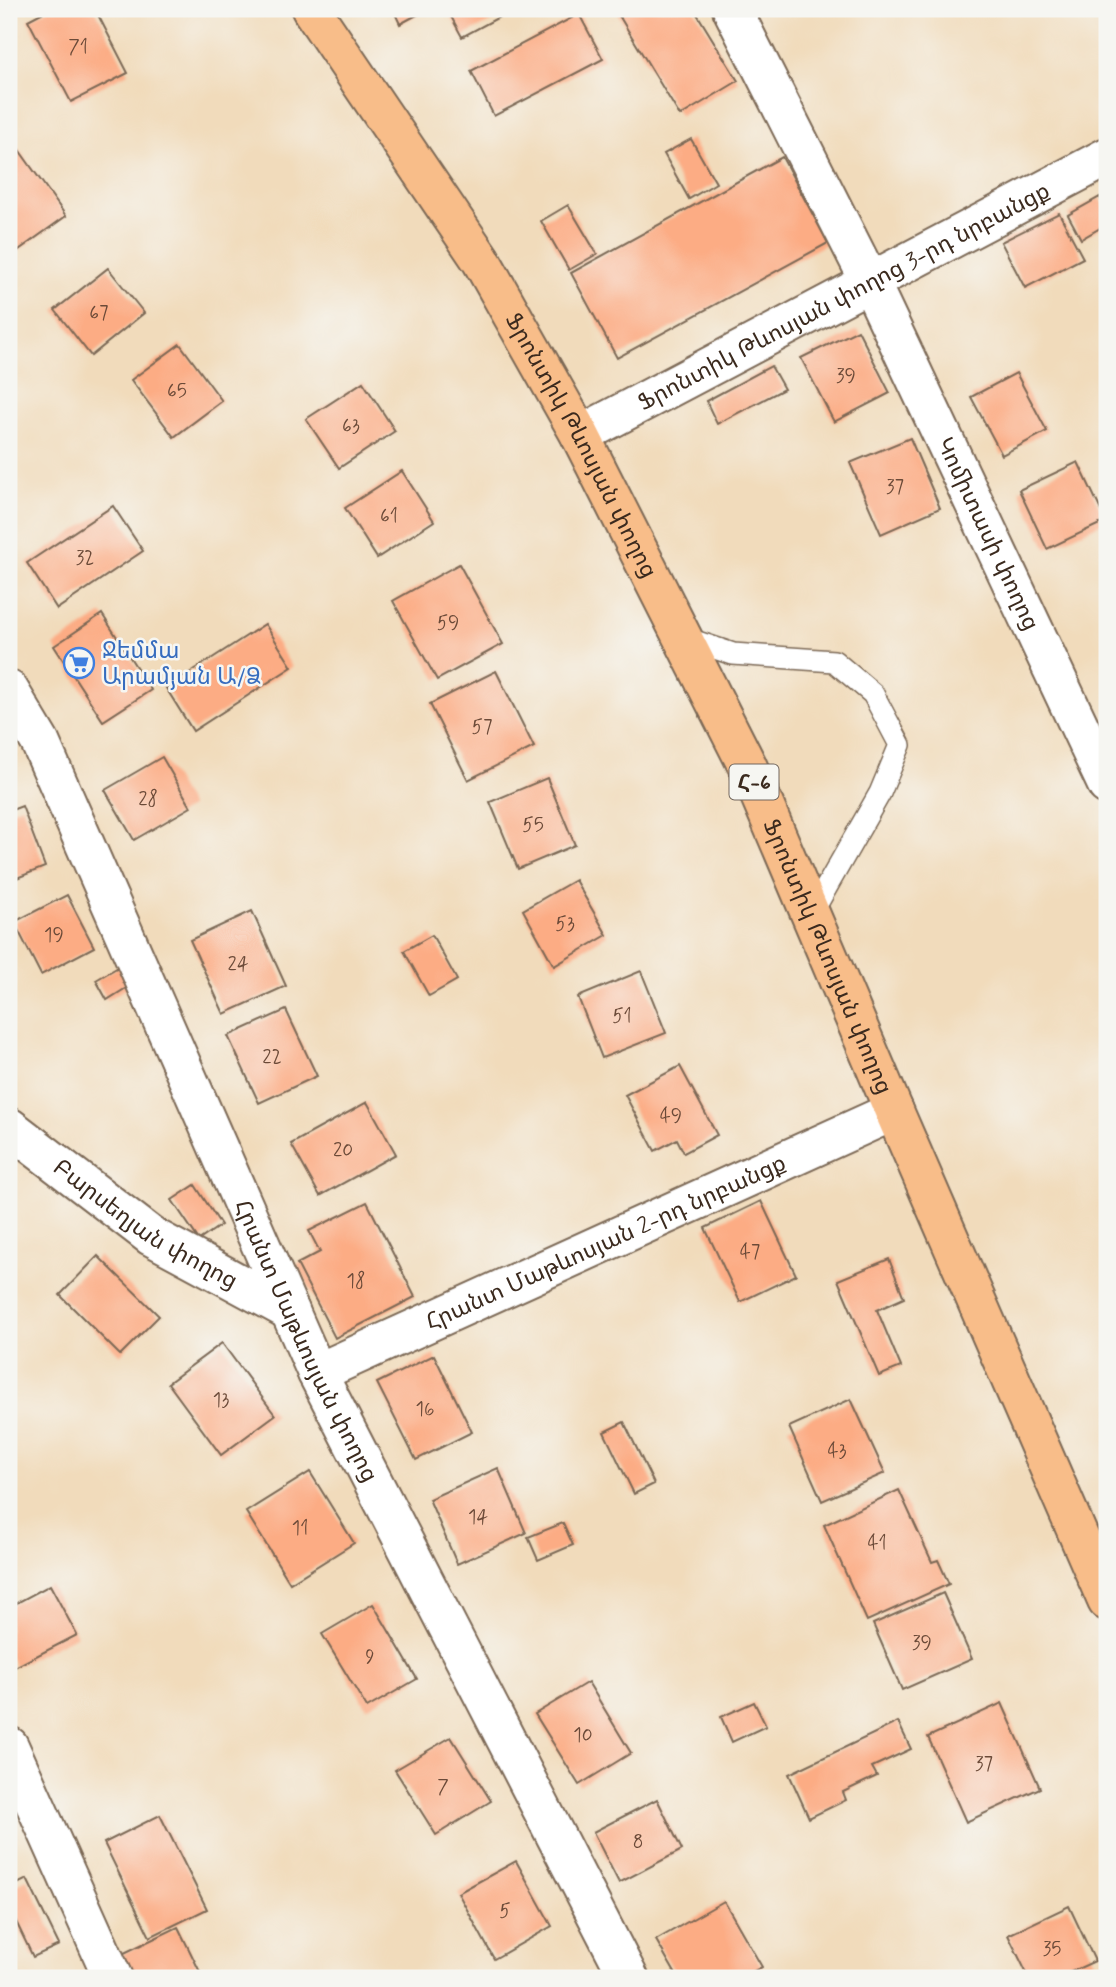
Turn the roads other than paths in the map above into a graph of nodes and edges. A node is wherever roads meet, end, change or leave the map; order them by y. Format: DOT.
graph roads {
  1 [pos="733,9"];
  2 [pos="314,10"];
  3 [pos="1107,156"];
  4 [pos="870,282"];
  5 [pos="580,435"];
  6 [pos="682,637"];
  7 [pos="9,690"];
  8 [pos="1107,785"];
  9 [pos="810,916"];
  10 [pos="894,1111"];
  11 [pos="9,1127"];
  12 [pos="290,1311"];
  13 [pos="317,1373"];
  14 [pos="1107,1601"];
  15 [pos="9,1746"];
  16 [pos="113,1978"];
  17 [pos="629,1978"];
  1 -- 4 [label="street, Կոմիտասի փողոց"];
  2 -- 5 [label="main road, Ֆրոնտիկ Թևոսյան փողոց / Հ-6"];
  3 -- 4 [label="street, Ֆրոնտիկ Թևոսյան փողոց 3-րդ նրբանցք"];
  4 -- 5 [label="street, Ֆրոնտիկ Թևոսյան փողոց 3-րդ նրբանցք"];
  4 -- 8 [label="street, Կոմիտասի փողոց"];
  5 -- 6 [label="main road, Ֆրոնտիկ Թևոսյան փողոց / Հ-6"];
  6 -- 9 [label="main road, Ֆրոնտիկ Թևոսյան փողոց / Հ-6"];
  6 -- 9 [label="lane"];
  7 -- 12 [label="street, Հրանտ Մաթևոսյան փողոց"];
  9 -- 10 [label="main road, Ֆրոնտիկ Թևոսյան փողոց / Հ-6"];
  10 -- 13 [label="street, Հրանտ Մաթևոսյան 2-րդ նրբանցք"];
  10 -- 14 [label="main road, Ֆրոնտիկ Թևոսյան փողոց / Հ-6"];
  11 -- 12 [label="street, Բարսեղյան փողոց"];
  12 -- 13 [label="street, Հրանտ Մաթևոսյան փողոց"];
  13 -- 17 [label="street, Հրանտ Մաթևոսյան փողոց"];
  15 -- 16 [label="street"];
}
